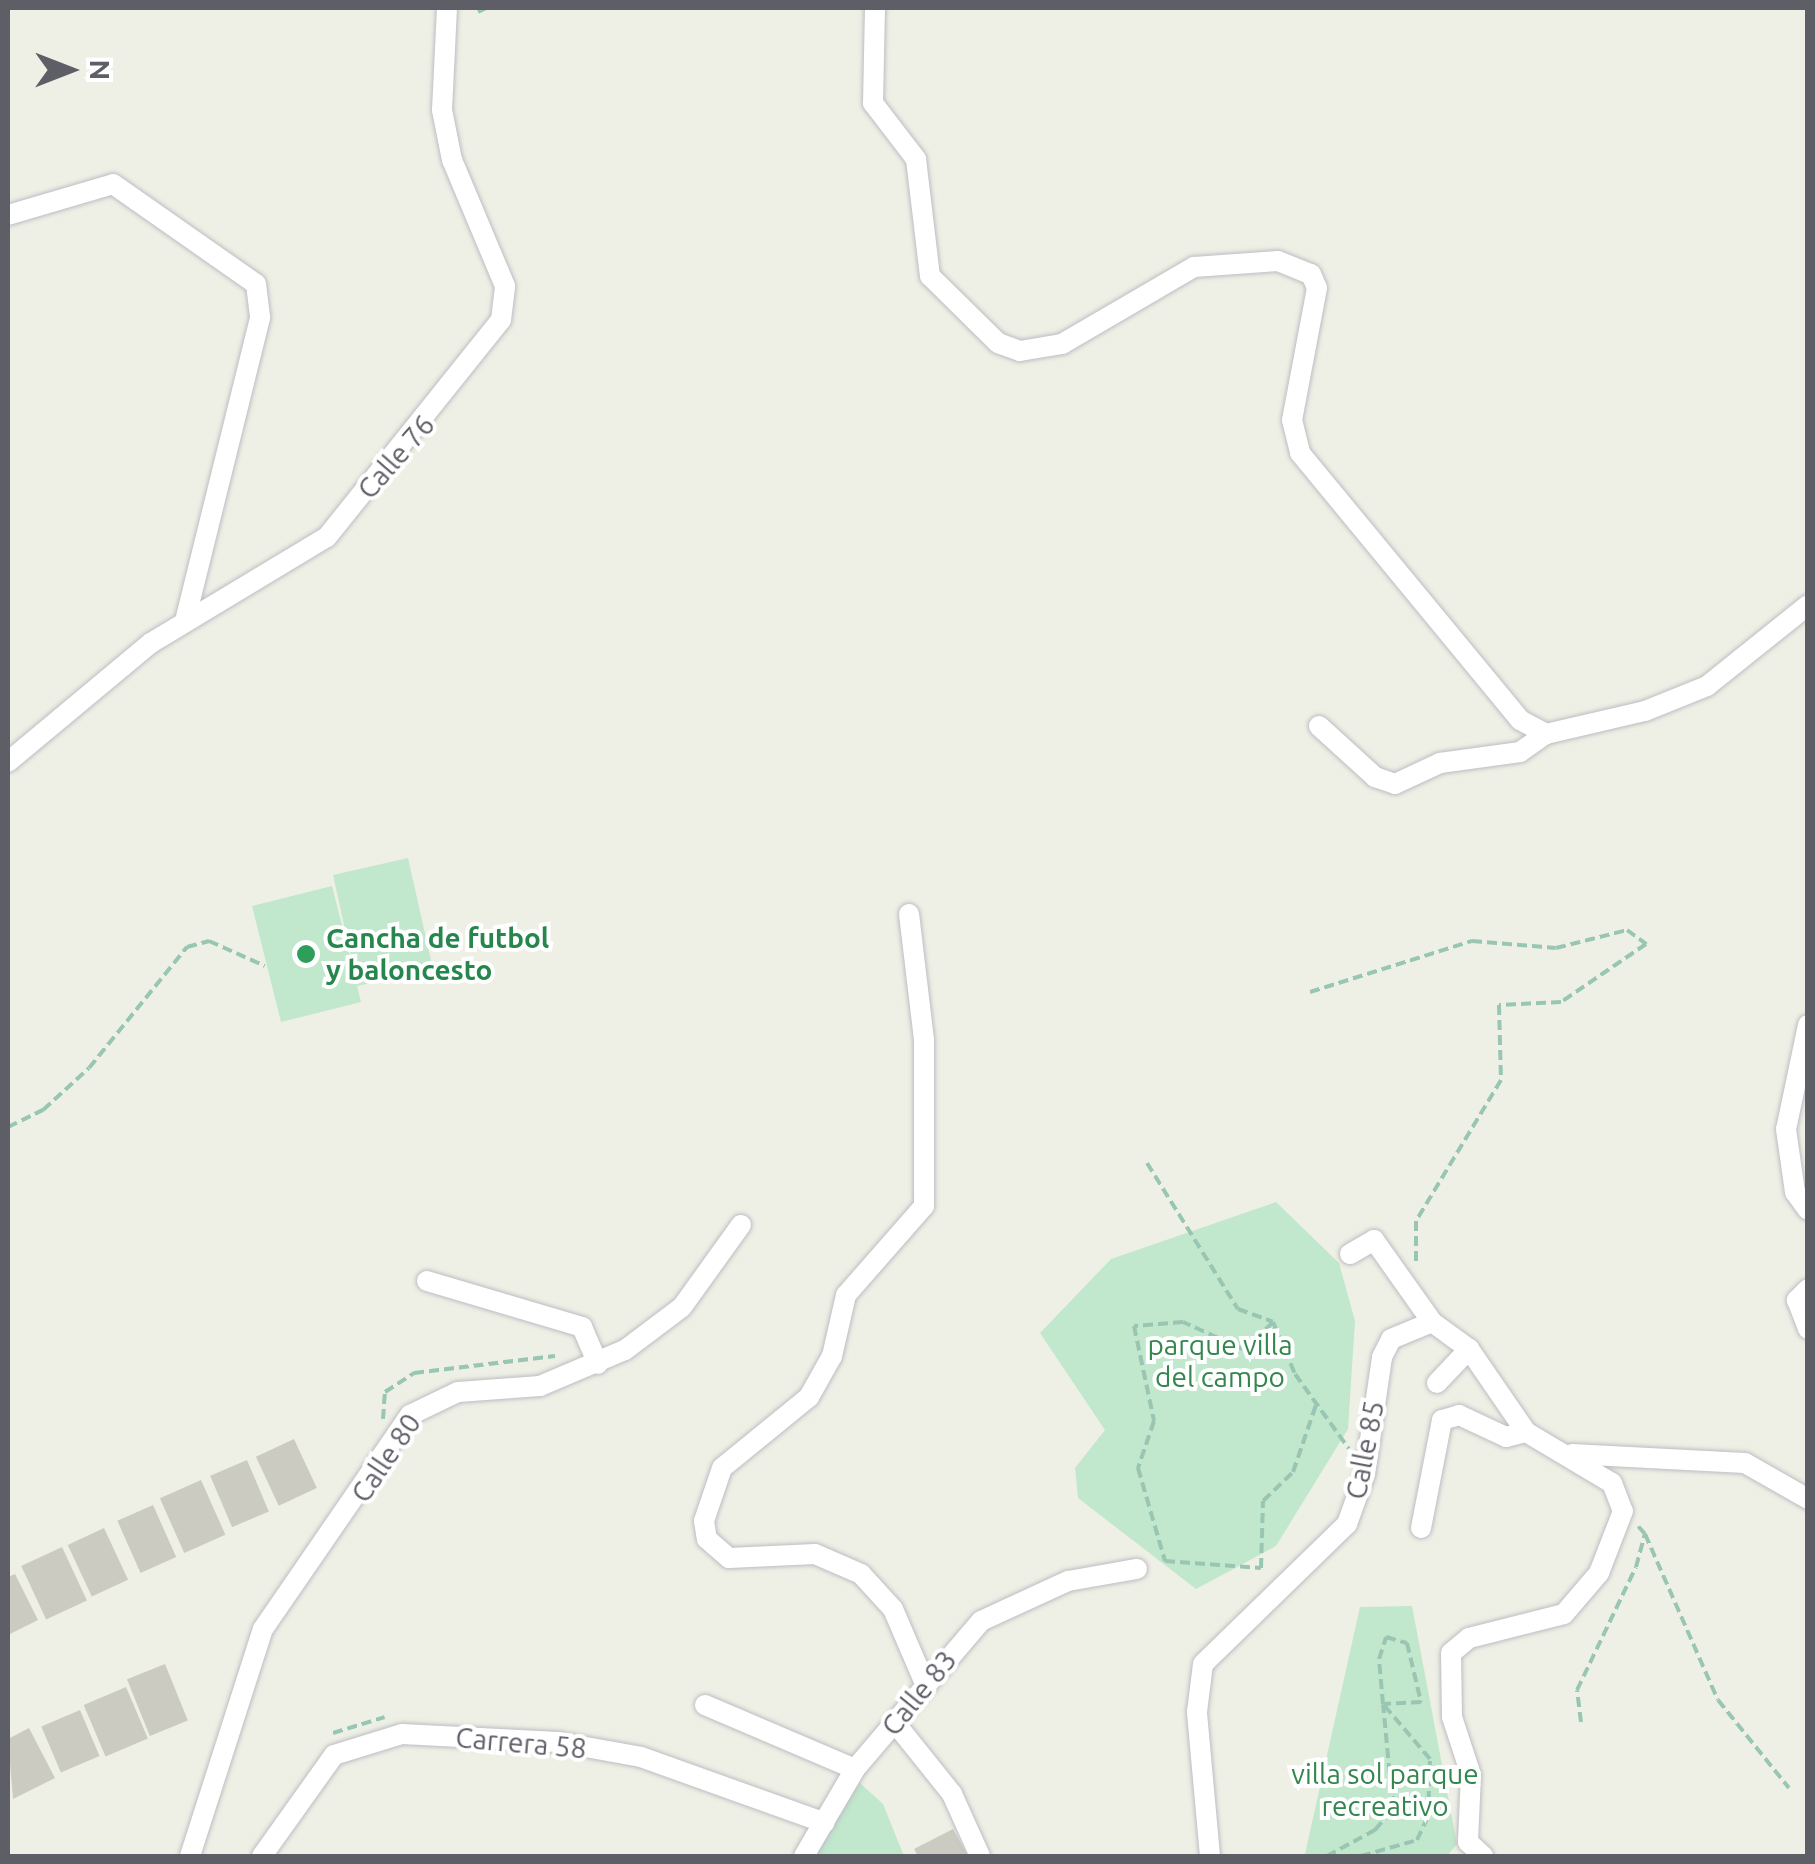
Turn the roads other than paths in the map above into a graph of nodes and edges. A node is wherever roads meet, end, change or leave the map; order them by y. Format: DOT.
graph roads {
  1 [pos="447,8"];
  2 [pos="875,8"];
  3 [pos="8,214"];
  4 [pos="1808,605"];
  5 [pos="185,622"];
  6 [pos="1319,726"];
  7 [pos="1546,734"];
  8 [pos="8,762"];
  9 [pos="909,914"];
  10 [pos="1808,1026"];
  11 [pos="1808,1210"];
  12 [pos="741,1225"];
  13 [pos="1350,1254"];
  14 [pos="426,1281"];
  15 [pos="1808,1289"];
  16 [pos="1432,1322"];
  17 [pos="1808,1329"];
  18 [pos="1469,1350"];
  19 [pos="598,1364"];
  20 [pos="1436,1383"];
  21 [pos="1526,1432"];
  22 [pos="1565,1454"];
  23 [pos="1808,1499"];
  24 [pos="1421,1528"];
  25 [pos="1137,1570"];
  26 [pos="923,1679"];
  27 [pos="706,1704"];
  28 [pos="896,1724"];
  29 [pos="855,1769"];
  30 [pos="824,1824"];
  31 [pos="190,1856"];
  32 [pos="262,1856"];
  33 [pos="804,1856"];
  34 [pos="980,1856"];
  35 [pos="1210,1856"];
  36 [pos="1483,1856"];
  1 -- 5 [label="street, Calle 76"];
  2 -- 7 [label="street"];
  3 -- 5 [label="street"];
  4 -- 7 [label="street"];
  5 -- 8 [label="street, Calle 76"];
  6 -- 7 [label="street"];
  9 -- 26 [label="street"];
  10 -- 11 [label="street"];
  12 -- 19 [label="street, Calle 80"];
  13 -- 16 [label="street"];
  14 -- 19 [label="street"];
  15 -- 17 [label="street"];
  16 -- 18 [label="street"];
  16 -- 35 [label="street, Calle 85"];
  18 -- 20 [label="street"];
  18 -- 21 [label="street"];
  19 -- 31 [label="street, Calle 80"];
  21 -- 22 [label="street"];
  21 -- 24 [label="street"];
  22 -- 23 [label="street"];
  22 -- 36 [label="street"];
  25 -- 26 [label="street, Calle 83"];
  26 -- 28 [label="street, Calle 83"];
  27 -- 29 [label="street"];
  28 -- 29 [label="street, Calle 83"];
  28 -- 34 [label="street"];
  29 -- 30 [label="street, Calle 83"];
  30 -- 32 [label="street, Carrera 58"];
  30 -- 33 [label="street, Calle 83"];
}
